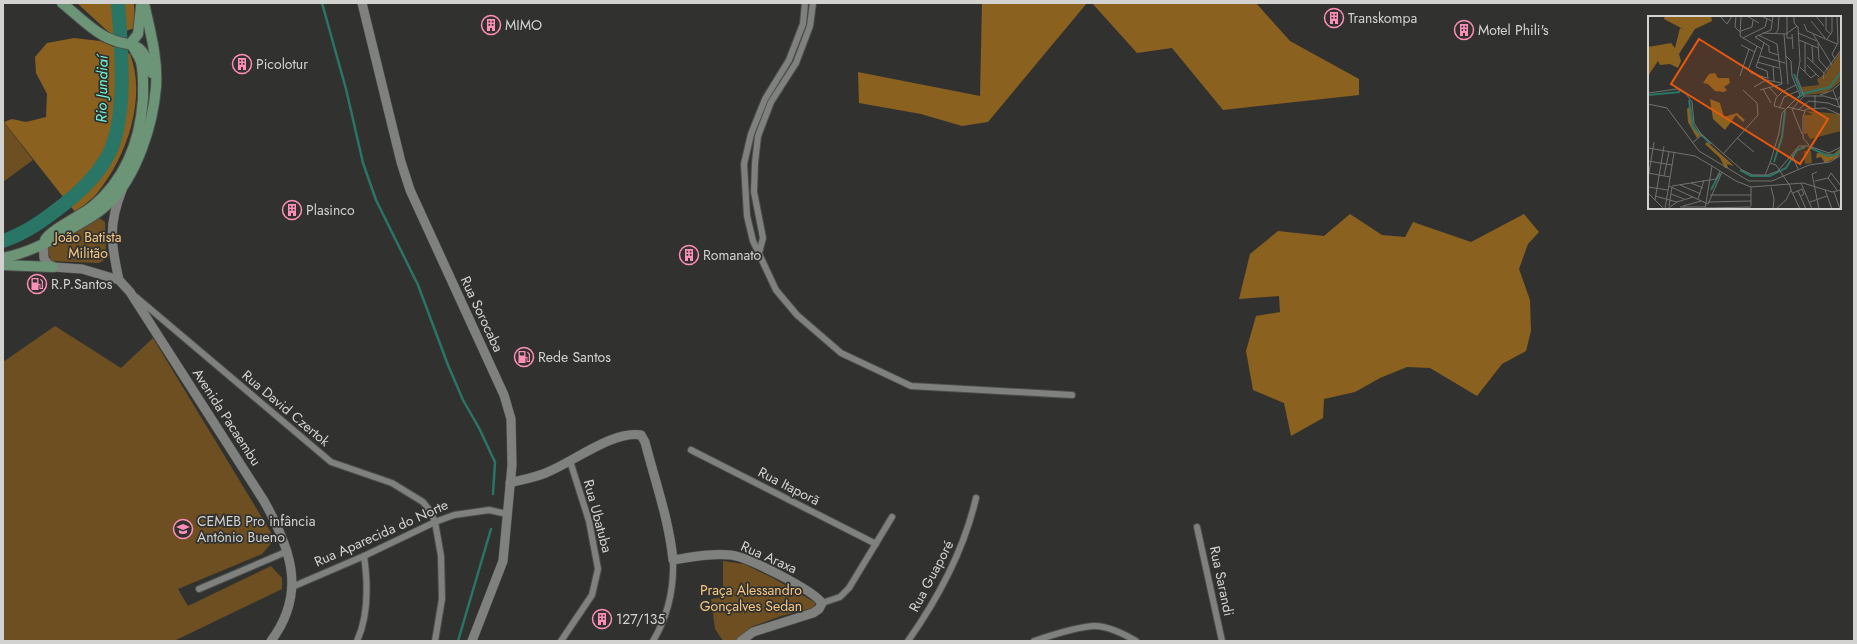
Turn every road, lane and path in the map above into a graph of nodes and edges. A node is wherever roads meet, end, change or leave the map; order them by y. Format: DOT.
graph roads {
  1 [pos="62,3"];
  2 [pos="141,3"];
  3 [pos="144,3"];
  4 [pos="362,3"];
  5 [pos="805,3"];
  6 [pos="813,3"];
  7 [pos="128,43"];
  8 [pos="156,86"];
  9 [pos="123,188"];
  10 [pos="43,245"];
  11 [pos="759,253"];
  12 [pos="3,258"];
  13 [pos="3,265"];
  14 [pos="53,267"];
  15 [pos="118,280"];
  16 [pos="130,292"];
  17 [pos="1072,395"];
  18 [pos="691,450"];
  19 [pos="570,461"];
  20 [pos="510,483"];
  21 [pos="976,498"];
  22 [pos="507,514"];
  23 [pos="892,517"];
  24 [pos="435,522"];
  25 [pos="1197,527"];
  26 [pos="876,544"];
  27 [pos="288,551"];
  28 [pos="364,556"];
  29 [pos="673,560"];
  30 [pos="292,587"];
  31 [pos="199,589"];
  32 [pos="822,603"];
  33 [pos="271,641"];
  34 [pos="357,641"];
  35 [pos="435,641"];
  36 [pos="472,641"];
  37 [pos="561,641"];
  38 [pos="653,641"];
  39 [pos="741,641"];
  40 [pos="908,641"];
  41 [pos="1034,641"];
  42 [pos="1136,641"];
  43 [pos="1222,641"];
  1 -- 7 [label="main road"];
  2 -- 7 [label="main road"];
  3 -- 8 [label="main road"];
  4 -- 20 [label="street, Rua Sorocaba"];
  5 -- 11 [label="street"];
  6 -- 11 [label="street"];
  7 -- 8 [label="main road"];
  7 -- 10 [label="main road"];
  8 -- 9 [label="main road"];
  9 -- 10 [label="main road"];
  9 -- 15 [label="street"];
  10 -- 12 [label="main road"];
  10 -- 14 [label="street"];
  11 -- 17 [label="street"];
  13 -- 14 [label="main road"];
  14 -- 15 [label="street, Avenida Pacaembu"];
  15 -- 16 [label="street, Avenida Pacaembu"];
  16 -- 24 [label="street, Rua David Czertok"];
  16 -- 27 [label="street, Avenida Pacaembu"];
  18 -- 26 [label="street, Rua Itaporã"];
  19 -- 20 [label="street"];
  19 -- 29 [label="street"];
  19 -- 37 [label="street, Rua Ubatuba"];
  20 -- 22 [label="street, Rua Sorocaba"];
  21 -- 40 [label="street, Rua Guaporé"];
  22 -- 24 [label="street, Rua Aparecida do Norte"];
  22 -- 36 [label="street, Rua Sorocaba"];
  23 -- 26 [label="street"];
  24 -- 28 [label="street, Rua Aparecida do Norte"];
  24 -- 35 [label="street, Rua David Czertok"];
  25 -- 43 [label="street, Rua Sarandi"];
  26 -- 32 [label="street"];
  27 -- 30 [label="street, Avenida Pacaembu"];
  27 -- 31 [label="street"];
  28 -- 30 [label="street, Rua Aparecida do Norte"];
  28 -- 34 [label="street"];
  29 -- 32 [label="street, Rua Araxa"];
  29 -- 38 [label="street"];
  30 -- 33 [label="street, Avenida Pacaembu"];
  32 -- 39 [label="street"];
  41 -- 42 [label="street"];
}
